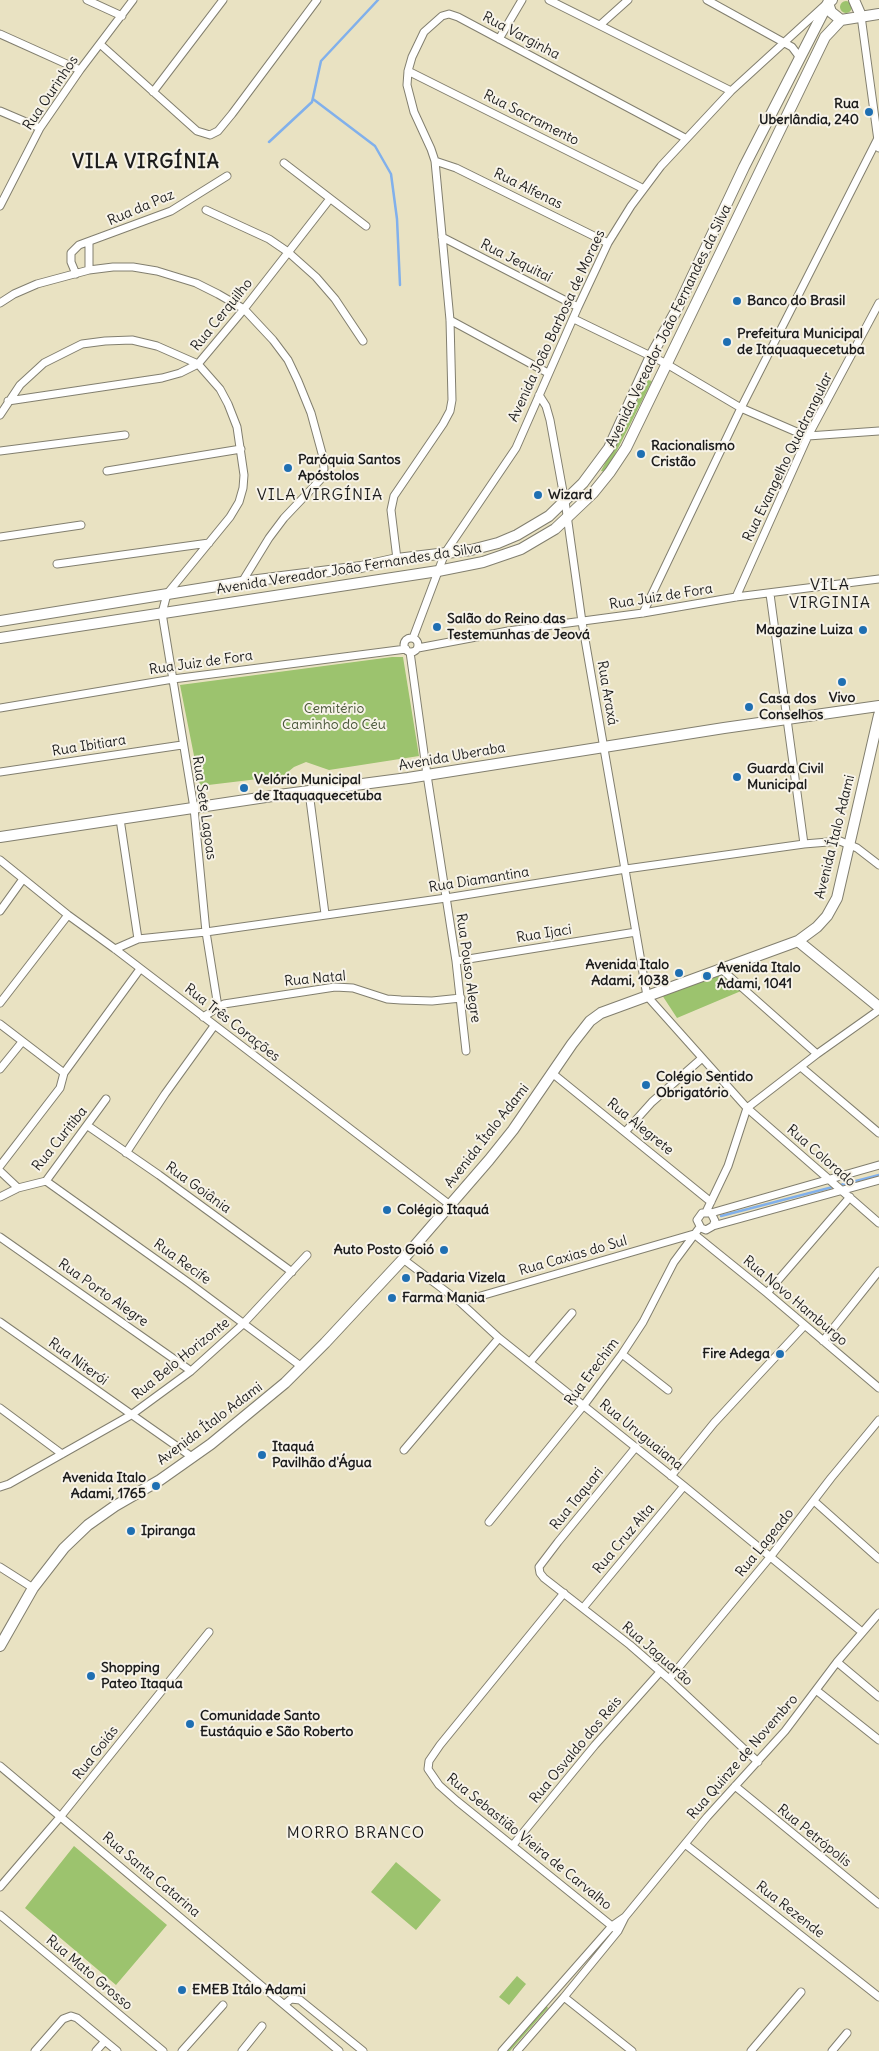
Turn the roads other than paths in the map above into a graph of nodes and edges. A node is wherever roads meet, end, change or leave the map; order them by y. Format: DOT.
graph roads {
  1 [pos="88,0"];
  2 [pos="133,0"];
  3 [pos="223,0"];
  4 [pos="316,0"];
  5 [pos="522,0"];
  6 [pos="549,0"];
  7 [pos="628,0"];
  8 [pos="707,0"];
  9 [pos="854,0"];
  10 [pos="830,2"];
  11 [pos="879,14"];
  12 [pos="122,16"];
  13 [pos="861,16"];
  14 [pos="841,20"];
  15 [pos="600,25"];
  16 [pos="0,34"];
  17 [pos="499,39"];
  18 [pos="782,43"];
  19 [pos="100,44"];
  20 [pos="799,60"];
  21 [pos="80,70"];
  22 [pos="408,70"];
  23 [pos="731,91"];
  24 [pos="153,92"];
  25 [pos="0,111"];
  26 [pos="40,128"];
  27 [pos="686,138"];
  28 [pos="878,138"];
  29 [pos="879,148"];
  30 [pos="435,161"];
  31 [pos="284,163"];
  32 [pos="228,176"];
  33 [pos="642,188"];
  34 [pos="329,200"];
  35 [pos="728,202"];
  36 [pos="0,206"];
  37 [pos="206,210"];
  38 [pos="741,210"];
  39 [pos="366,226"];
  40 [pos="442,238"];
  41 [pos="89,242"];
  42 [pos="608,243"];
  43 [pos="288,252"];
  44 [pos="89,270"];
  45 [pos="76,274"];
  46 [pos="0,303"];
  47 [pos="879,303"];
  48 [pos="578,306"];
  49 [pos="244,309"];
  50 [pos="574,319"];
  51 [pos="450,320"];
  52 [pos="363,341"];
  53 [pos="651,356"];
  54 [pos="666,363"];
  55 [pos="198,364"];
  56 [pos="548,372"];
  57 [pos="539,395"];
  58 [pos="8,401"];
  59 [pos="741,408"];
  60 [pos="0,415"];
  61 [pos="879,431"];
  62 [pos="125,435"];
  63 [pos="808,436"];
  64 [pos="241,449"];
  65 [pos="0,451"];
  66 [pos="107,471"];
  67 [pos="565,503"];
  68 [pos="567,518"];
  69 [pos="81,525"];
  70 [pos="0,537"];
  71 [pos="209,543"];
  72 [pos="445,553"];
  73 [pos="397,559"];
  74 [pos="57,564"];
  75 [pos="438,571"];
  76 [pos="879,579"];
  77 [pos="242,582"];
  78 [pos="167,594"];
  79 [pos="770,594"];
  80 [pos="736,597"];
  81 [pos="89,606"];
  82 [pos="162,613"];
  83 [pos="643,613"];
  84 [pos="0,621"];
  85 [pos="582,622"];
  86 [pos="92,624"];
  87 [pos="0,638"];
  88 [pos="413,638"];
  89 [pos="418,648"];
  90 [pos="408,651"];
  91 [pos="173,679"];
  92 [pos="879,706"];
  93 [pos="0,708"];
  94 [pos="879,715"];
  95 [pos="787,719"];
  96 [pos="182,744"];
  97 [pos="604,746"];
  98 [pos="0,772"];
  99 [pos="426,775"];
  100 [pos="309,792"];
  101 [pos="194,808"];
  102 [pos="120,819"];
  103 [pos="0,837"];
  104 [pos="848,843"];
  105 [pos="804,844"];
  106 [pos="0,860"];
  107 [pos="879,865"];
  108 [pos="626,869"];
  109 [pos="23,879"];
  110 [pos="446,898"];
  111 [pos="0,911"];
  112 [pos="325,914"];
  113 [pos="68,915"];
  114 [pos="206,932"];
  115 [pos="636,932"];
  116 [pos="138,939"];
  117 [pos="798,941"];
  118 [pos="115,949"];
  119 [pos="456,961"];
  120 [pos="720,968"];
  121 [pos="140,969"];
  122 [pos="647,996"];
  123 [pos="461,998"];
  124 [pos="0,1003"];
  125 [pos="218,1006"];
  126 [pos="879,1009"];
  127 [pos="203,1017"];
  128 [pos="0,1024"];
  129 [pos="214,1026"];
  130 [pos="22,1042"];
  131 [pos="466,1051"];
  132 [pos="817,1054"];
  133 [pos="701,1059"];
  134 [pos="801,1067"];
  135 [pos="0,1070"];
  136 [pos="64,1073"];
  137 [pos="552,1073"];
  138 [pos="106,1099"];
  139 [pos="747,1108"];
  140 [pos="88,1126"];
  141 [pos="626,1132"];
  142 [pos="879,1134"];
  143 [pos="126,1153"];
  144 [pos="879,1165"];
  145 [pos="0,1166"];
  146 [pos="0,1170"];
  147 [pos="830,1179"];
  148 [pos="879,1180"];
  149 [pos="46,1181"];
  150 [pos="18,1188"];
  151 [pos="841,1188"];
  152 [pos="0,1197"];
  153 [pos="850,1197"];
  154 [pos="711,1202"];
  155 [pos="450,1205"];
  156 [pos="708,1213"];
  157 [pos="879,1223"];
  158 [pos="714,1226"];
  159 [pos="700,1227"];
  160 [pos="694,1234"];
  161 [pos="0,1237"];
  162 [pos="307,1256"];
  163 [pos="403,1259"];
  164 [pos="879,1271"];
  165 [pos="292,1272"];
  166 [pos="767,1293"];
  167 [pos="460,1302"];
  168 [pos="572,1313"];
  169 [pos="0,1322"];
  170 [pos="244,1323"];
  171 [pos="804,1326"];
  172 [pos="499,1338"];
  173 [pos="823,1341"];
  174 [pos="622,1354"];
  175 [pos="530,1362"];
  176 [pos="302,1367"];
  177 [pos="191,1371"];
  178 [pos="878,1385"];
  179 [pos="668,1390"];
  180 [pos="584,1405"];
  181 [pos="0,1408"];
  182 [pos="131,1415"];
  183 [pos="879,1420"];
  184 [pos="636,1447"];
  185 [pos="404,1450"];
  186 [pos="62,1454"];
  187 [pos="192,1457"];
  188 [pos="671,1476"];
  189 [pos="684,1486"];
  190 [pos="0,1487"];
  191 [pos="814,1501"];
  192 [pos="489,1522"];
  193 [pos="771,1556"];
  194 [pos="879,1559"];
  195 [pos="0,1567"];
  196 [pos="539,1567"];
  197 [pos="34,1588"];
  198 [pos="564,1593"];
  199 [pos="583,1608"];
  200 [pos="879,1613"];
  201 [pos="209,1632"];
  202 [pos="862,1632"];
  203 [pos="0,1646"];
  204 [pos="837,1662"];
  205 [pos="660,1672"];
  206 [pos="669,1680"];
  207 [pos="816,1690"];
  208 [pos="879,1697"];
  209 [pos="879,1740"];
  210 [pos="758,1762"];
  211 [pos="0,1766"];
  212 [pos="735,1786"];
  213 [pos="62,1816"];
  214 [pos="685,1844"];
  215 [pos="513,1845"];
  216 [pos="0,1887"];
  217 [pos="879,1904"];
  218 [pos="0,1915"];
  219 [pos="625,1917"];
  220 [pos="612,1926"];
  221 [pos="618,1931"];
  222 [pos="802,1992"];
  223 [pos="564,1997"];
  224 [pos="879,1997"];
  225 [pos="547,1999"];
  226 [pos="222,2004"];
  227 [pos="285,2004"];
  228 [pos="555,2007"];
  229 [pos="262,2026"];
  230 [pos="847,2033"];
  231 [pos="105,2041"];
  232 [pos="35,2051"];
  233 [pos="96,2051"];
  234 [pos="117,2051"];
  235 [pos="162,2051"];
  236 [pos="182,2051"];
  237 [pos="242,2051"];
  238 [pos="339,2051"];
  239 [pos="363,2051"];
  240 [pos="502,2051"];
  241 [pos="517,2051"];
  242 [pos="632,2051"];
  243 [pos="751,2051"];
  244 [pos="832,2051"];
  1 -- 12 [label="street"];
  2 -- 12 [label="street, Rua Ourinhos"];
  3 -- 24 [label="street"];
  4 -- 24 [label="street"];
  5 -- 17 [label="street"];
  6 -- 15 [label="street"];
  7 -- 15 [label="street"];
  8 -- 18 [label="street"];
  9 -- 13 [label="main road"];
  10 -- 14 [label="main road"];
  10 -- 18 [label="street, Avenida João Barbosa de Moraes"];
  10 -- 20 [label="main road, Avenida Vereador João Fernandes da Silva"];
  11 -- 13 [label="main road"];
  12 -- 19 [label="street, Rua Ourinhos"];
  13 -- 14 [label="main road"];
  13 -- 28 [label="street"];
  14 -- 38 [label="main road, Avenida Vereador João Fernandes da Silva"];
  15 -- 23 [label="street"];
  16 -- 21 [label="street"];
  17 -- 22 [label="street, Rua Varginha"];
  17 -- 27 [label="street, Rua Varginha"];
  18 -- 20 [label="street"];
  18 -- 23 [label="street, Avenida João Barbosa de Moraes"];
  19 -- 21 [label="street, Rua Ourinhos"];
  19 -- 24 [label="street"];
  20 -- 35 [label="main road, Avenida Vereador João Fernandes da Silva"];
  21 -- 26 [label="street, Rua Ourinhos"];
  22 -- 30 [label="street, Rua Varginha"];
  22 -- 33 [label="street, Rua Sacramento"];
  23 -- 27 [label="street, Avenida João Barbosa de Moraes"];
  25 -- 26 [label="street"];
  26 -- 36 [label="street, Rua Ourinhos"];
  27 -- 33 [label="street, Avenida João Barbosa de Moraes"];
  28 -- 29 [label="street"];
  28 -- 59 [label="street"];
  30 -- 40 [label="street, Rua Varginha"];
  30 -- 42 [label="street, Rua Alfenas"];
  31 -- 34 [label="street"];
  32 -- 41 [label="street, Rua da Paz"];
  33 -- 42 [label="street, Avenida João Barbosa de Moraes"];
  34 -- 39 [label="street"];
  34 -- 43 [label="street, Rua Cerquilho"];
  35 -- 38 [label="main road"];
  35 -- 53 [label="main road, Avenida Vereador João Fernandes da Silva"];
  37 -- 43 [label="street"];
  38 -- 54 [label="main road, Avenida Vereador João Fernandes da Silva"];
  40 -- 48 [label="street, Rua Jequitaí"];
  40 -- 51 [label="street, Rua Varginha"];
  41 -- 44 [label="street"];
  41 -- 45 [label="street, Rua da Paz"];
  42 -- 48 [label="street, Avenida João Barbosa de Moraes"];
  43 -- 49 [label="street, Rua Cerquilho"];
  43 -- 52 [label="street"];
  44 -- 45 [label="street"];
  44 -- 49 [label="street"];
  45 -- 46 [label="street"];
  47 -- 63 [label="street, Rua Evangelho Quadrangular"];
  48 -- 50 [label="street, Avenida João Barbosa de Moraes"];
  49 -- 55 [label="street, Rua Cerquilho"];
  49 -- 77 [label="street"];
  50 -- 53 [label="street"];
  50 -- 56 [label="street, Avenida João Barbosa de Moraes"];
  51 -- 56 [label="street"];
  51 -- 73 [label="street, Rua Varginha"];
  53 -- 54 [label="street"];
  53 -- 67 [label="main road, Avenida Vereador João Fernandes da Silva"];
  54 -- 59 [label="street"];
  54 -- 68 [label="main road, Avenida Vereador João Fernandes da Silva"];
  55 -- 58 [label="street, Rua Cerquilho"];
  55 -- 58 [label="street"];
  55 -- 64 [label="street"];
  56 -- 57 [label="street, Avenida João Barbosa de Moraes"];
  57 -- 67 [label="street, Rua Araxá"];
  57 -- 72 [label="street, Avenida João Barbosa de Moraes"];
  58 -- 60 [label="street"];
  59 -- 63 [label="street"];
  59 -- 83 [label="street"];
  61 -- 63 [label="street"];
  62 -- 65 [label="street"];
  63 -- 80 [label="street, Rua Evangelho Quadrangular"];
  64 -- 66 [label="street"];
  64 -- 71 [label="street"];
  67 -- 68 [label="street, Rua Araxá"];
  67 -- 72 [label="main road, Avenida Vereador João Fernandes da Silva"];
  68 -- 75 [label="main road, Avenida Vereador João Fernandes da Silva"];
  68 -- 85 [label="street, Rua Araxá"];
  69 -- 70 [label="street"];
  71 -- 74 [label="street"];
  71 -- 78 [label="street"];
  72 -- 73 [label="main road, Avenida Vereador João Fernandes da Silva"];
  72 -- 75 [label="street, Avenida João Barbosa de Moraes"];
  73 -- 77 [label="main road, Avenida Vereador João Fernandes da Silva"];
  75 -- 82 [label="main road, Avenida Vereador João Fernandes da Silva"];
  75 -- 88 [label="street"];
  76 -- 79 [label="street, Rua Juiz de Fora"];
  77 -- 78 [label="main road, Avenida Vereador João Fernandes da Silva"];
  78 -- 81 [label="main road, Avenida Vereador João Fernandes da Silva"];
  78 -- 82 [label="street"];
  79 -- 80 [label="street, Rua Juiz de Fora"];
  79 -- 95 [label="street"];
  80 -- 83 [label="street, Rua Juiz de Fora"];
  81 -- 84 [label="main road, Avenida Vereador João Fernandes da Silva"];
  81 -- 86 [label="main road"];
  82 -- 86 [label="main road, Avenida Vereador João Fernandes da Silva"];
  82 -- 91 [label="street, Rua Sete Lagoas"];
  83 -- 85 [label="street, Rua Juiz de Fora"];
  85 -- 89 [label="street, Rua Juiz de Fora"];
  85 -- 97 [label="street, Rua Araxá"];
  86 -- 87 [label="main road, Avenida Vereador João Fernandes da Silva"];
  88 -- 89 [label="street"];
  88 -- 90 [label="street"];
  89 -- 90 [label="street"];
  90 -- 91 [label="street, Rua Juiz de Fora"];
  90 -- 99 [label="street, Rua Pouso Alegre"];
  91 -- 93 [label="street, Rua Juiz de Fora"];
  91 -- 96 [label="street, Rua Sete Lagoas"];
  92 -- 95 [label="main road, Avenida Uberaba"];
  94 -- 104 [label="main road, Avenida Ítalo Adami"];
  95 -- 97 [label="main road, Avenida Uberaba"];
  95 -- 105 [label="street"];
  96 -- 98 [label="street, Rua Ibitiara"];
  96 -- 101 [label="street, Rua Sete Lagoas"];
  97 -- 99 [label="main road, Avenida Uberaba"];
  97 -- 108 [label="street, Rua Araxá"];
  99 -- 100 [label="main road, Avenida Uberaba"];
  99 -- 110 [label="street, Rua Pouso Alegre"];
  100 -- 101 [label="main road, Avenida Uberaba"];
  100 -- 112 [label="street"];
  101 -- 102 [label="main road, Avenida Uberaba"];
  101 -- 114 [label="street, Rua Sete Lagoas"];
  102 -- 103 [label="main road, Avenida Uberaba"];
  102 -- 116 [label="street"];
  104 -- 105 [label="street, Rua Diamantina"];
  104 -- 107 [label="street"];
  104 -- 117 [label="main road, Avenida Ítalo Adami"];
  105 -- 108 [label="street, Rua Diamantina"];
  106 -- 109 [label="street, Rua Três Corações"];
  108 -- 110 [label="street, Rua Diamantina"];
  108 -- 115 [label="street, Rua Araxá"];
  109 -- 111 [label="street"];
  109 -- 113 [label="street, Rua Três Corações"];
  110 -- 112 [label="street, Rua Diamantina"];
  110 -- 119 [label="street, Rua Pouso Alegre"];
  112 -- 114 [label="street, Rua Diamantina"];
  113 -- 118 [label="street, Rua Três Corações"];
  113 -- 124 [label="street"];
  114 -- 116 [label="street, Rua Diamantina"];
  114 -- 125 [label="street, Rua Sete Lagoas"];
  115 -- 119 [label="street, Rua Ijaci"];
  115 -- 122 [label="street, Rua Araxá"];
  116 -- 118 [label="street, Rua Diamantina"];
  117 -- 120 [label="main road, Avenida Ítalo Adami"];
  117 -- 126 [label="main road"];
  118 -- 121 [label="street, Rua Três Corações"];
  119 -- 123 [label="street, Rua Pouso Alegre"];
  120 -- 122 [label="main road, Avenida Ítalo Adami"];
  120 -- 132 [label="street"];
  121 -- 127 [label="street, Rua Três Corações"];
  121 -- 136 [label="street"];
  122 -- 133 [label="street, Rua Colorado"];
  122 -- 137 [label="main road, Avenida Ítalo Adami"];
  123 -- 125 [label="street, Rua Natal"];
  123 -- 131 [label="street, Rua Pouso Alegre"];
  125 -- 127 [label="street, Rua Natal"];
  126 -- 132 [label="street"];
  127 -- 129 [label="street, Rua Três Corações"];
  128 -- 130 [label="street"];
  129 -- 143 [label="street"];
  129 -- 155 [label="street, Rua Três Corações"];
  130 -- 135 [label="street"];
  130 -- 136 [label="street"];
  132 -- 134 [label="street"];
  133 -- 139 [label="street, Rua Colorado"];
  133 -- 141 [label="street"];
  134 -- 139 [label="street"];
  134 -- 142 [label="street"];
  136 -- 145 [label="street"];
  137 -- 141 [label="street, Rua Alegrete"];
  137 -- 155 [label="main road, Avenida Ítalo Adami"];
  138 -- 140 [label="street, Rua Curitiba"];
  139 -- 147 [label="street, Rua Colorado"];
  139 -- 154 [label="street"];
  140 -- 143 [label="street, Rua Goiânia"];
  140 -- 149 [label="street, Rua Curitiba"];
  141 -- 154 [label="street, Rua Alegrete"];
  143 -- 165 [label="street, Rua Goiânia"];
  144 -- 147 [label="street"];
  146 -- 150 [label="street"];
  147 -- 151 [label="street, Rua Colorado"];
  147 -- 156 [label="street"];
  148 -- 151 [label="street"];
  149 -- 150 [label="street, Rua Curitiba"];
  149 -- 170 [label="street, Rua Recife"];
  150 -- 152 [label="street, Rua Curitiba"];
  151 -- 153 [label="street, Rua Colorado"];
  151 -- 158 [label="street"];
  153 -- 157 [label="street, Rua Colorado"];
  153 -- 166 [label="street"];
  154 -- 156 [label="street"];
  155 -- 163 [label="main road, Avenida Ítalo Adami"];
  156 -- 158 [label="street"];
  156 -- 159 [label="street, Rua Erechim"];
  158 -- 159 [label="street"];
  159 -- 160 [label="street, Rua Erechim"];
  160 -- 166 [label="street, Rua Novo Hamburgo"];
  160 -- 167 [label="street, Rua Caxias do Sul"];
  160 -- 174 [label="street, Rua Erechim"];
  161 -- 177 [label="street, Rua Porto Alegre"];
  162 -- 165 [label="street, Rua Belo Horizonte"];
  163 -- 167 [label="street, Rua Uruguaiana"];
  163 -- 176 [label="main road, Avenida Ítalo Adami"];
  164 -- 173 [label="street"];
  165 -- 170 [label="street, Rua Belo Horizonte"];
  166 -- 171 [label="street, Rua Novo Hamburgo"];
  167 -- 172 [label="street, Rua Uruguaiana"];
  168 -- 175 [label="street"];
  169 -- 182 [label="street, Rua Niterói"];
  170 -- 176 [label="street, Rua Recife"];
  170 -- 177 [label="street, Rua Belo Horizonte"];
  171 -- 173 [label="street, Rua Novo Hamburgo"];
  171 -- 188 [label="street"];
  172 -- 175 [label="street, Rua Uruguaiana"];
  172 -- 185 [label="street"];
  173 -- 178 [label="street, Rua Novo Hamburgo"];
  174 -- 179 [label="street"];
  174 -- 180 [label="street, Rua Erechim"];
  175 -- 180 [label="street, Rua Uruguaiana"];
  176 -- 187 [label="main road, Avenida Ítalo Adami"];
  177 -- 182 [label="street, Rua Belo Horizonte"];
  180 -- 184 [label="street, Rua Uruguaiana"];
  180 -- 192 [label="street, Rua Erechim"];
  181 -- 186 [label="street"];
  182 -- 186 [label="street, Rua Belo Horizonte"];
  182 -- 187 [label="street, Rua Niterói"];
  183 -- 191 [label="street, Rua Lageado"];
  184 -- 188 [label="street, Rua Uruguaiana"];
  184 -- 196 [label="street, Rua Taquari"];
  186 -- 190 [label="street, Rua Belo Horizonte"];
  187 -- 197 [label="main road, Avenida Ítalo Adami"];
  188 -- 189 [label="street, Rua Uruguaiana"];
  189 -- 193 [label="street, Rua Uruguaiana"];
  189 -- 199 [label="street, Rua Cruz Alta"];
  191 -- 193 [label="street, Rua Lageado"];
  191 -- 194 [label="street"];
  193 -- 202 [label="street, Rua Uruguaiana"];
  193 -- 206 [label="street, Rua Lageado"];
  195 -- 197 [label="street"];
  196 -- 198 [label="street, Rua Jaguarão"];
  197 -- 203 [label="main road, Avenida Ítalo Adami"];
  198 -- 199 [label="street, Rua Jaguarão"];
  198 -- 215 [label="street, Rua Sebastião Vieira de Carvalho"];
  199 -- 205 [label="street, Rua Jaguarão"];
  200 -- 202 [label="street, Rua Quinze de Novembro"];
  201 -- 213 [label="street, Rua Goiás"];
  202 -- 204 [label="street, Rua Quinze de Novembro"];
  204 -- 207 [label="street, Rua Quinze de Novembro"];
  204 -- 208 [label="street"];
  205 -- 206 [label="street, Rua Jaguarão"];
  205 -- 215 [label="street, Rua Osvaldo dos Reis"];
  206 -- 210 [label="street, Rua Jaguarão"];
  207 -- 209 [label="street"];
  207 -- 210 [label="street, Rua Quinze de Novembro"];
  210 -- 212 [label="street, Rua Quinze de Novembro"];
  211 -- 213 [label="street, Rua Santa Catarina"];
  212 -- 214 [label="street, Rua Quinze de Novembro"];
  212 -- 217 [label="street, Rua Petrópolis"];
  213 -- 216 [label="street, Rua Goiás"];
  213 -- 227 [label="street, Rua Santa Catarina"];
  214 -- 219 [label="street, Rua Quinze de Novembro"];
  214 -- 224 [label="street, Rua Rezende"];
  215 -- 220 [label="street, Rua Sebastião Vieira de Carvalho"];
  218 -- 235 [label="street, Rua Mato Grosso"];
  219 -- 220 [label="street, Rua Quinze de Novembro"];
  219 -- 221 [label="street, Rua Quinze de Novembro"];
  220 -- 221 [label="street, Rua Sebastião Vieira de Carvalho"];
  220 -- 225 [label="street, Rua Quinze de Novembro"];
  221 -- 223 [label="street, Rua Quinze de Novembro"];
  222 -- 243 [label="street"];
  223 -- 228 [label="street, Rua Quinze de Novembro"];
  223 -- 242 [label="street"];
  225 -- 228 [label="street"];
  225 -- 240 [label="street, Rua Quinze de Novembro"];
  226 -- 236 [label="street"];
  227 -- 238 [label="street, Rua Santa Catarina"];
  227 -- 239 [label="street"];
  228 -- 241 [label="street, Rua Quinze de Novembro"];
  229 -- 237 [label="street"];
  230 -- 244 [label="street"];
  231 -- 232 [label="street"];
  231 -- 233 [label="street"];
  231 -- 234 [label="street"];
}
